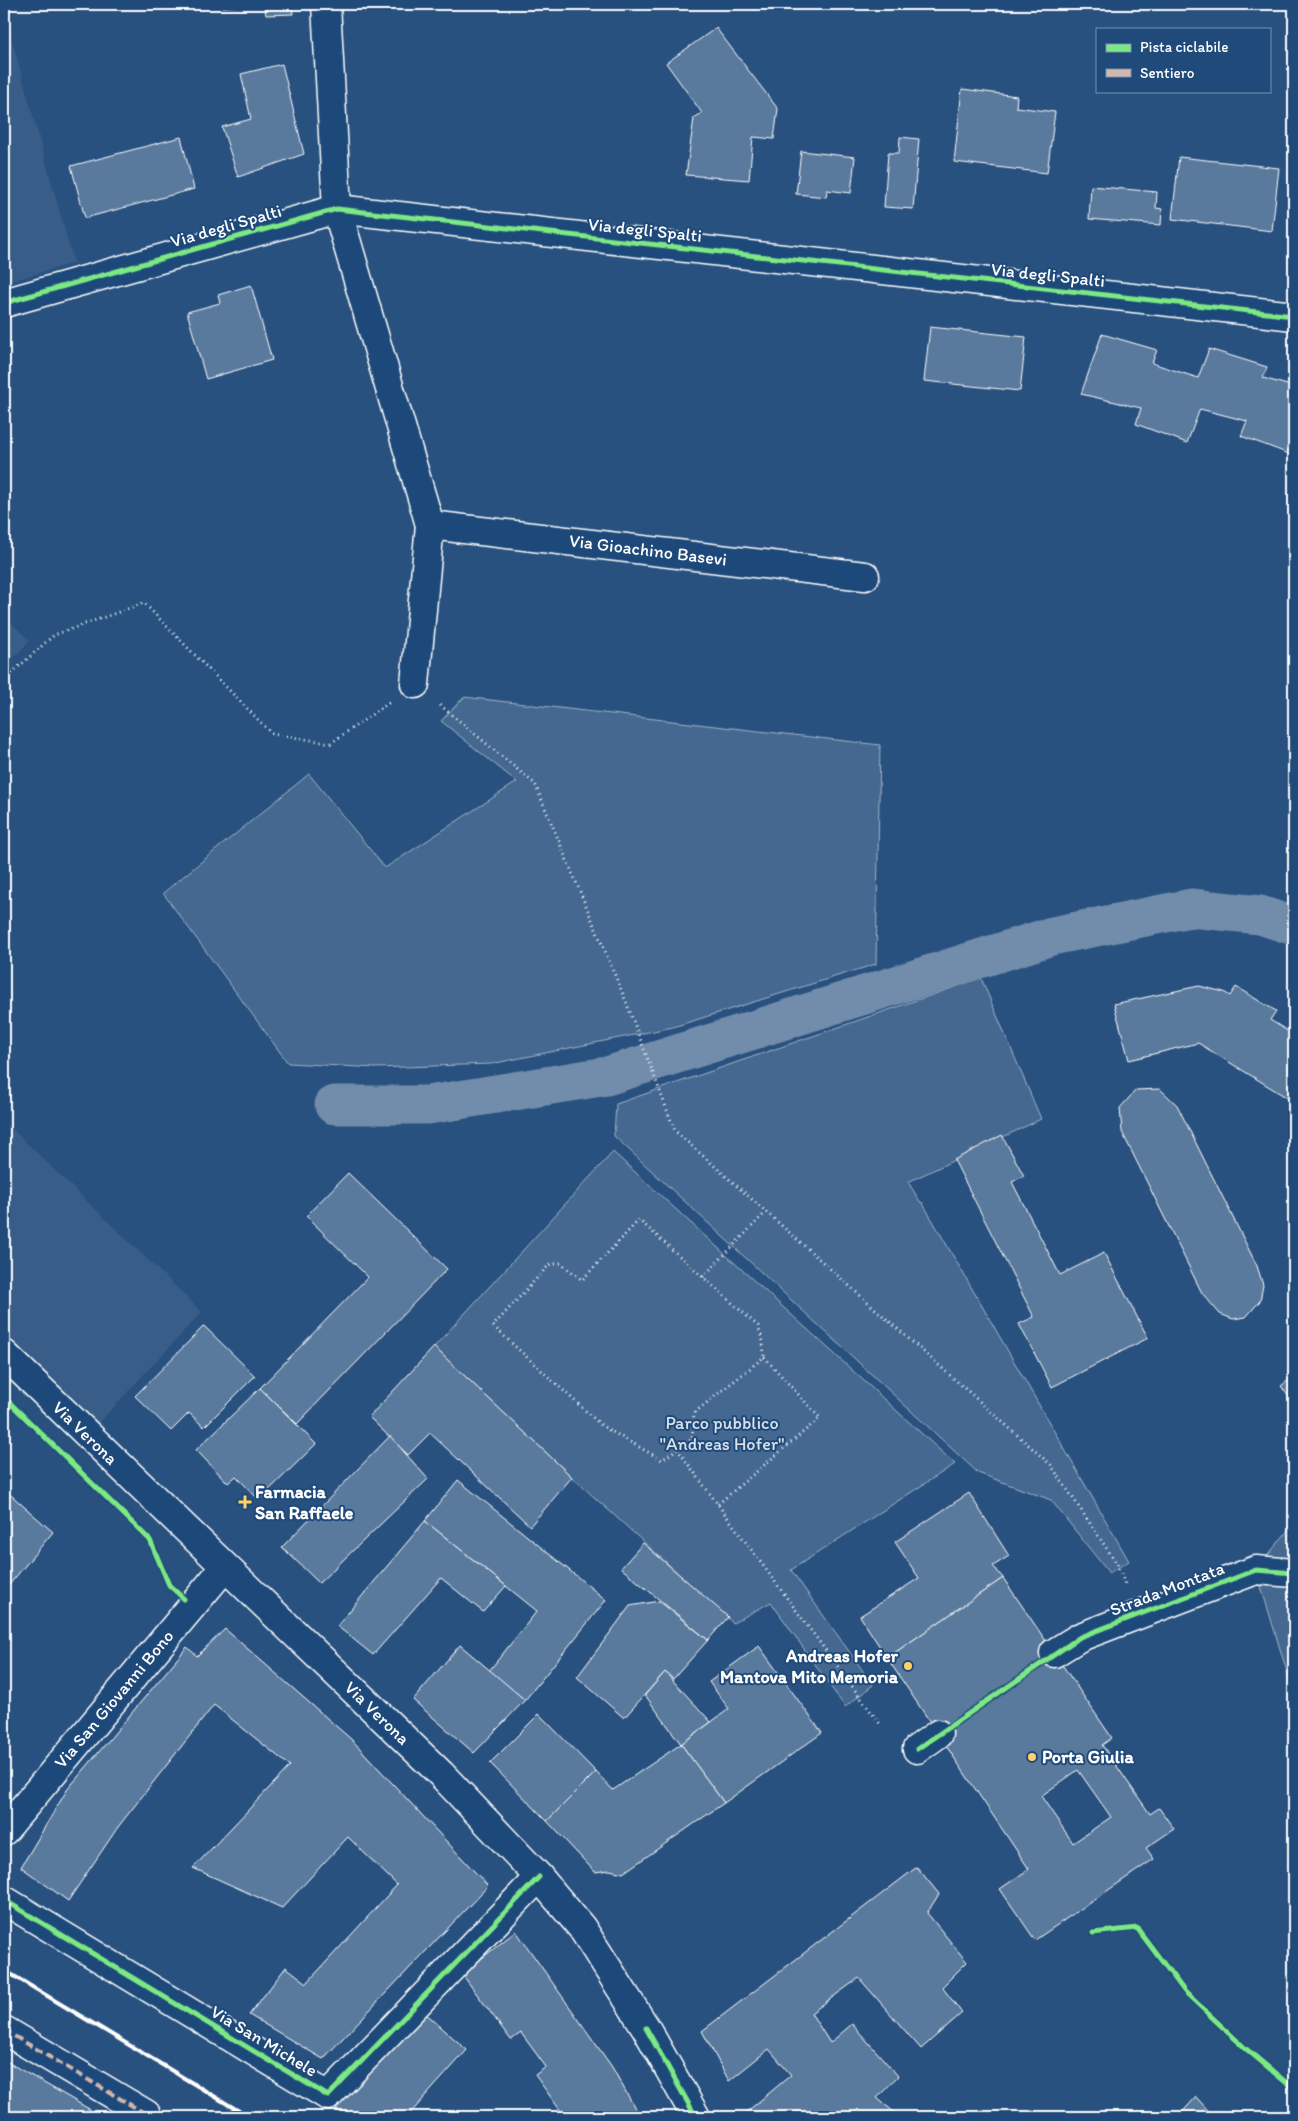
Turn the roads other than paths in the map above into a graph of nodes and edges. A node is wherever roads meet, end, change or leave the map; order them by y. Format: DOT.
graph roads {
  1 [pos="326,4"];
  2 [pos="337,209"];
  3 [pos="4,303"];
  4 [pos="1294,316"];
  5 [pos="430,525"];
  6 [pos="866,576"];
  7 [pos="415,684"];
  8 [pos="4,1354"];
  9 [pos="224,1568"];
  10 [pos="1294,1573"];
  11 [pos="1054,1653"];
  12 [pos="4,1831"];
  13 [pos="539,1877"];
  14 [pos="4,1900"];
  15 [pos="4,2030"];
  16 [pos="144,2117"];
  17 [pos="696,2117"];
  1 -- 2 [label="street"];
  2 -- 3 [label="street, Via degli Spalti"];
  2 -- 4 [label="street, Via degli Spalti"];
  2 -- 5 [label="street"];
  5 -- 6 [label="street, Via Gioachino Basevi"];
  5 -- 7 [label="street"];
  8 -- 9 [label="street, Via Verona"];
  9 -- 12 [label="street, Via San Giovanni Bono"];
  9 -- 13 [label="street, Via Verona"];
  10 -- 11 [label="street, Strada Montata"];
  13 -- 14 [label="street, Via San Michele"];
  13 -- 17 [label="street, Via Verona"];
  15 -- 16 [label="street"];
}
